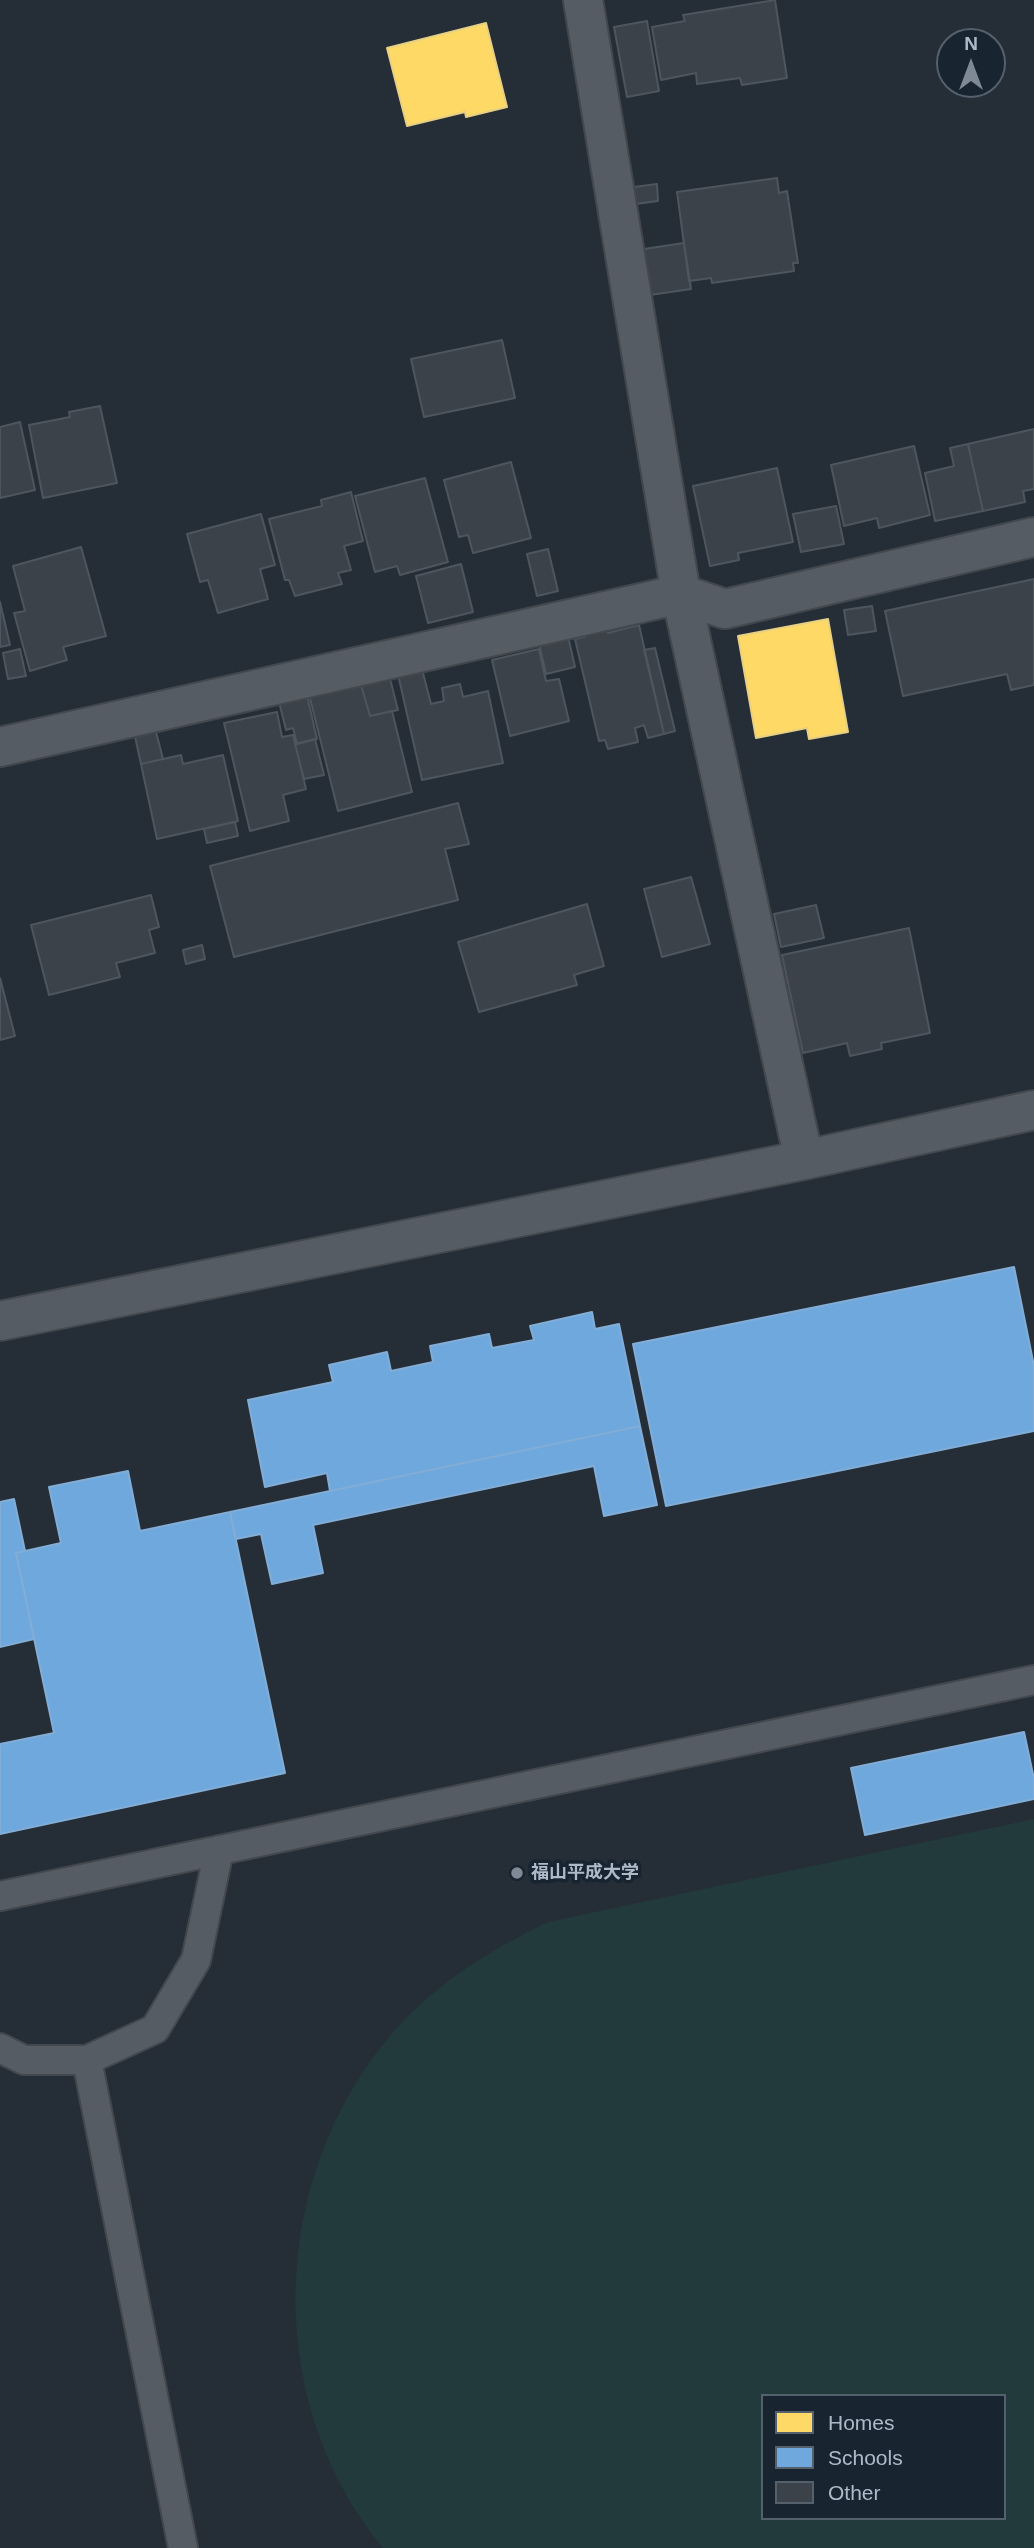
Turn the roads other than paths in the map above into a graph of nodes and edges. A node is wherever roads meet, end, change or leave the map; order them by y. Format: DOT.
graph roads {
  1 [pos="583,0"];
  2 [pos="1034,537"];
  3 [pos="681,594"];
  4 [pos="0,747"];
  5 [pos="1034,1110"];
  6 [pos="804,1160"];
  7 [pos="0,1321"];
  8 [pos="1034,1680"];
  9 [pos="219,1850"];
  10 [pos="0,1896"];
  11 [pos="0,2048"];
  12 [pos="87,2060"];
  13 [pos="183,2548"];
  1 -- 3 [label="street"];
  2 -- 3 [label="street"];
  3 -- 4 [label="street"];
  3 -- 6 [label="street"];
  5 -- 6 [label="street"];
  6 -- 7 [label="street"];
  8 -- 9 [label="lane"];
  9 -- 10 [label="lane"];
  9 -- 12 [label="lane"];
  11 -- 12 [label="lane"];
  12 -- 13 [label="lane"];
}
